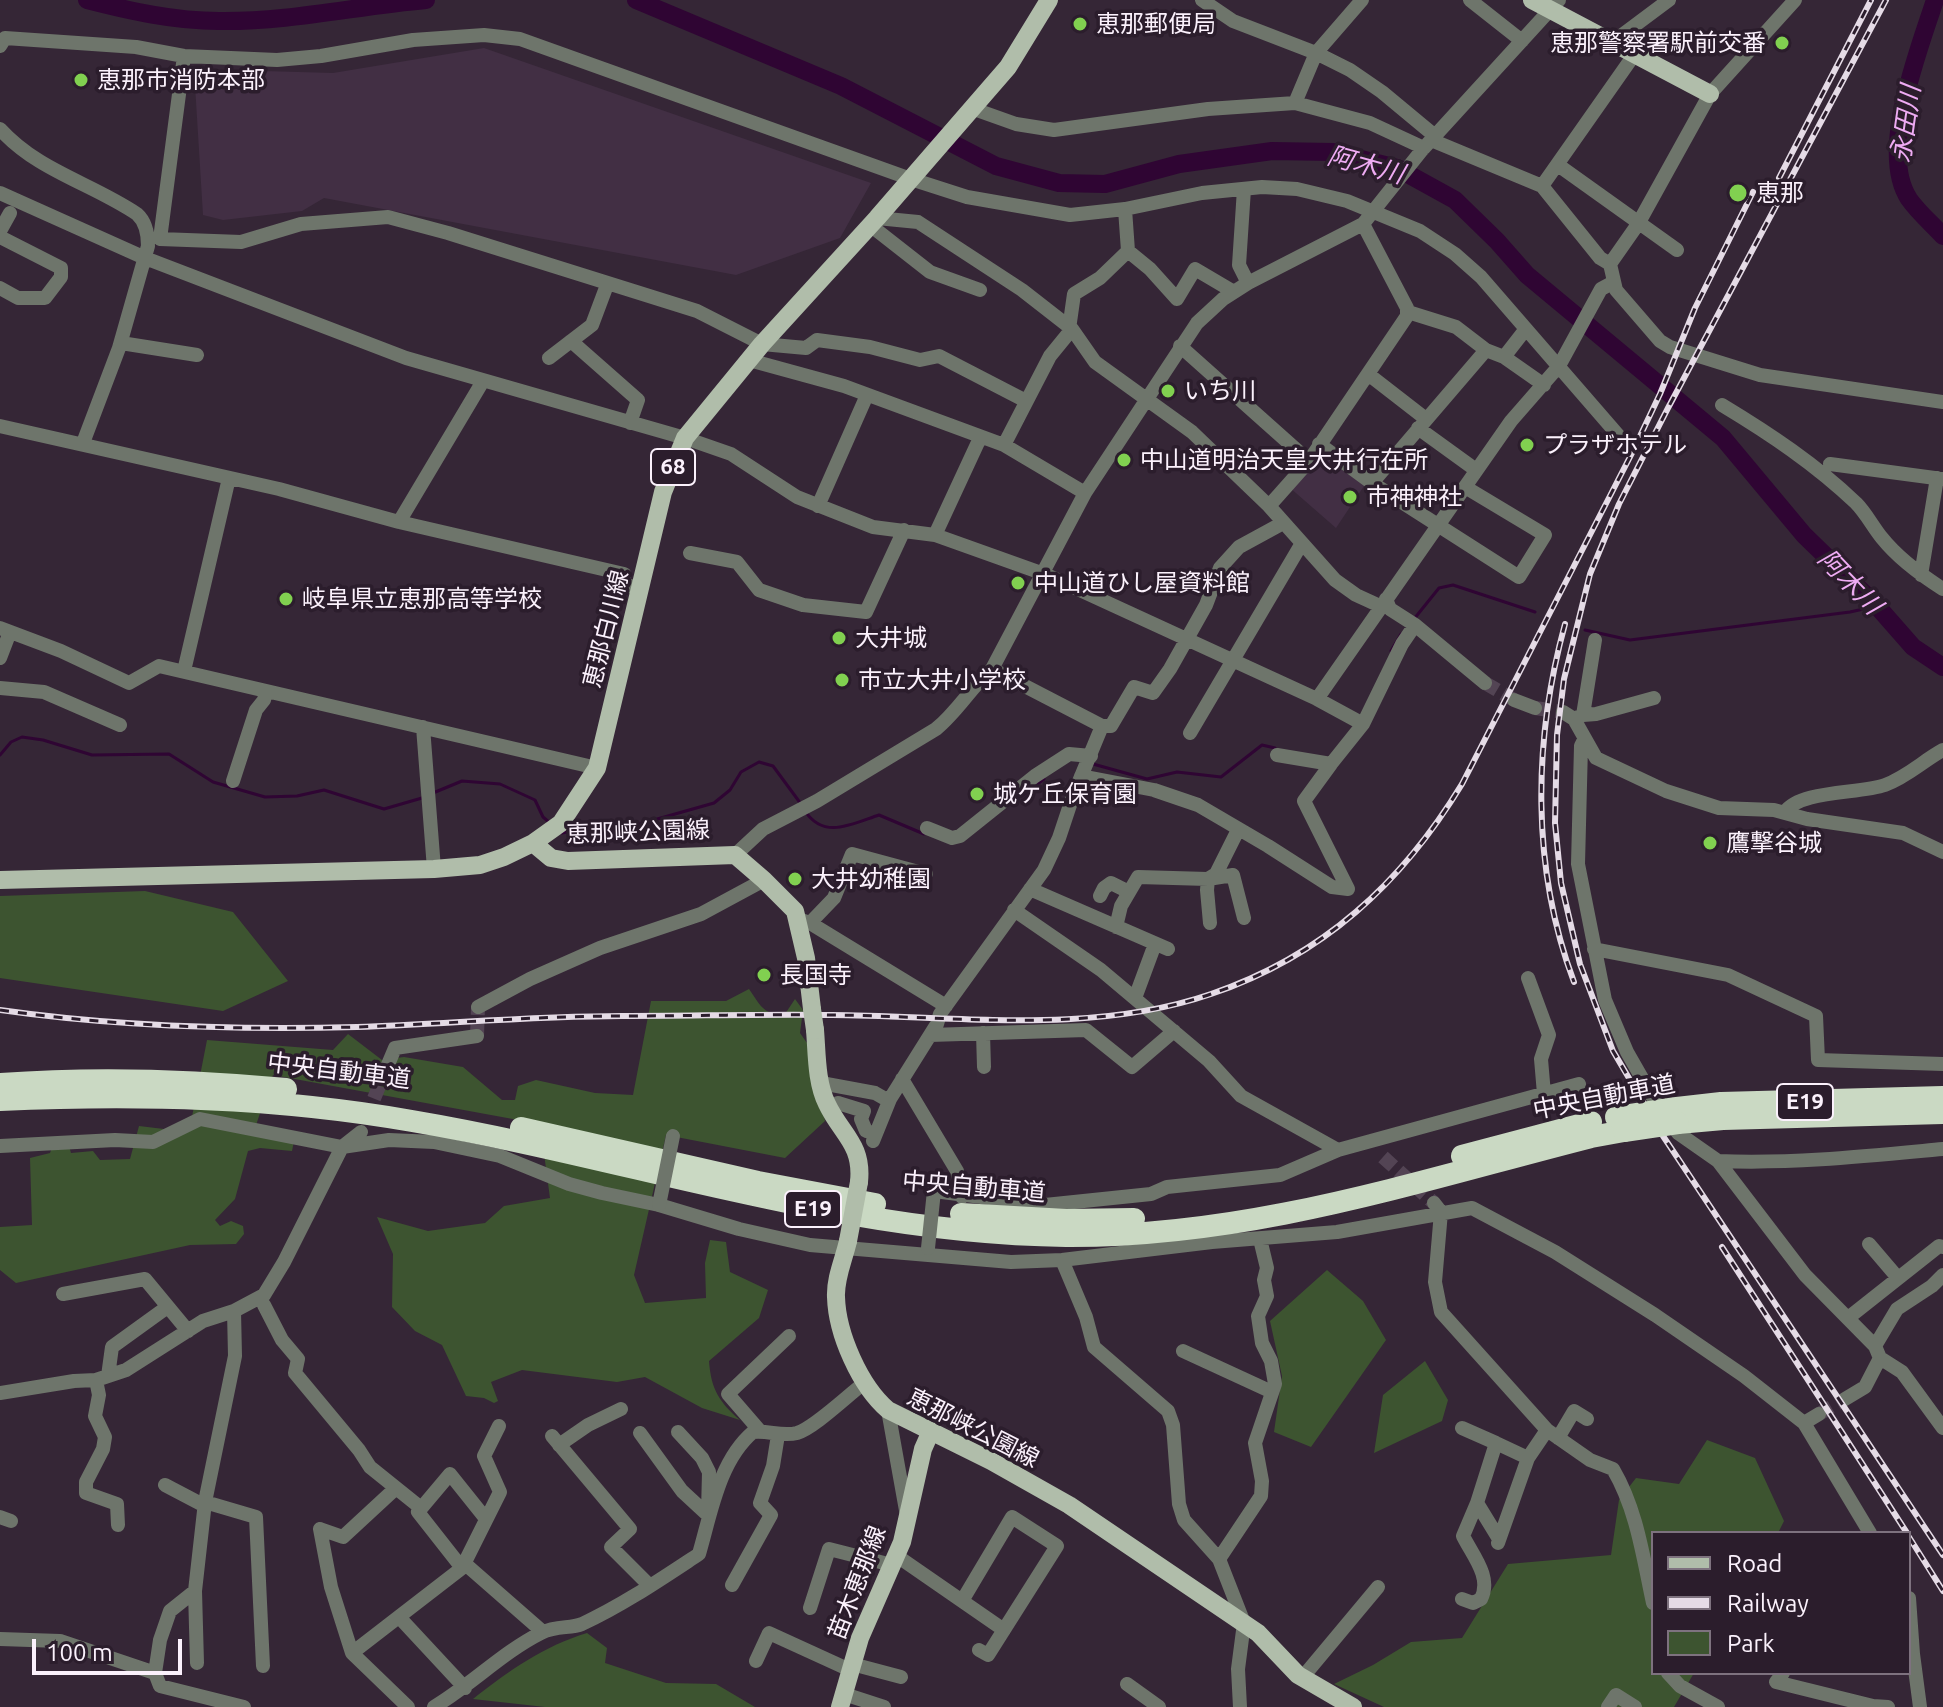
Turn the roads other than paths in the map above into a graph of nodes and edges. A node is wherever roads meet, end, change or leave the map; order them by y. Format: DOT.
graph roads {
  1 [pos="1049,0"];
  2 [pos="1202,0"];
  3 [pos="1362,0"];
  4 [pos="1470,0"];
  5 [pos="1532,0"];
  6 [pos="1669,0"];
  7 [pos="1795,0"];
  8 [pos="1555,5"];
  9 [pos="1522,41"];
  10 [pos="1614,41"];
  11 [pos="2,42"];
  12 [pos="1316,53"];
  13 [pos="1634,55"];
  14 [pos="184,56"];
  15 [pos="1710,94"];
  16 [pos="1295,103"];
  17 [pos="971,108"];
  18 [pos="0,129"];
  19 [pos="1427,144"];
  20 [pos="1558,165"];
  21 [pos="911,179"];
  22 [pos="1542,186"];
  23 [pos="1244,189"];
  24 [pos="0,193"];
  25 [pos="1125,209"];
  26 [pos="10,213"];
  27 [pos="1368,219"];
  28 [pos="874,221"];
  29 [pos="1638,224"];
  30 [pos="0,231"];
  31 [pos="0,237"];
  32 [pos="1677,250"];
  33 [pos="1128,251"];
  34 [pos="145,258"];
  35 [pos="1610,264"];
  36 [pos="1614,282"];
  37 [pos="1248,283"];
  38 [pos="607,285"];
  39 [pos="0,288"];
  40 [pos="980,290"];
  41 [pos="1234,292"];
  42 [pos="1408,312"];
  43 [pos="1070,329"];
  44 [pos="1525,330"];
  45 [pos="571,341"];
  46 [pos="121,343"];
  47 [pos="762,344"];
  48 [pos="1180,346"];
  49 [pos="1486,350"];
  50 [pos="197,355"];
  51 [pos="1504,357"];
  52 [pos="549,358"];
  53 [pos="749,360"];
  54 [pos="1559,366"];
  55 [pos="1368,374"];
  56 [pos="483,381"];
  57 [pos="1544,385"];
  58 [pos="867,395"];
  59 [pos="1145,399"];
  60 [pos="1026,401"];
  61 [pos="1943,402"];
  62 [pos="1722,405"];
  63 [pos="630,423"];
  64 [pos="1422,423"];
  65 [pos="0,426"];
  66 [pos="1618,435"];
  67 [pos="685,438"];
  68 [pos="980,438"];
  69 [pos="83,443"];
  70 [pos="1319,444"];
  71 [pos="1004,445"];
  72 [pos="1309,461"];
  73 [pos="1830,464"];
  74 [pos="1476,470"];
  75 [pos="229,478"];
  76 [pos="1940,479"];
  77 [pos="1372,483"];
  78 [pos="1465,487"];
  79 [pos="1085,493"];
  80 [pos="818,506"];
  81 [pos="1269,506"];
  82 [pos="399,522"];
  83 [pos="1283,523"];
  84 [pos="1437,525"];
  85 [pos="904,530"];
  86 [pos="935,535"];
  87 [pos="1302,543"];
  88 [pos="690,553"];
  89 [pos="1041,573"];
  90 [pos="1921,575"];
  91 [pos="633,587"];
  92 [pos="1943,589"];
  93 [pos="1383,602"];
  94 [pos="1411,622"];
  95 [pos="5,630"];
  96 [pos="1186,638"];
  97 [pos="1595,640"];
  98 [pos="0,658"];
  99 [pos="1234,659"];
  100 [pos="992,669"];
  101 [pos="184,671"];
  102 [pos="1485,683"];
  103 [pos="0,688"];
  104 [pos="266,691"];
  105 [pos="1654,698"];
  106 [pos="1317,699"];
  107 [pos="1514,700"];
  108 [pos="1535,708"];
  109 [pos="1573,715"];
  110 [pos="1356,720"];
  111 [pos="120,725"];
  112 [pos="1102,726"];
  113 [pos="423,727"];
  114 [pos="1190,733"];
  115 [pos="1584,740"];
  116 [pos="1943,750"];
  117 [pos="1277,755"];
  118 [pos="1091,756"];
  119 [pos="1331,764"];
  120 [pos="597,768"];
  121 [pos="1081,776"];
  122 [pos="233,781"];
  123 [pos="1785,812"];
  124 [pos="927,828"];
  125 [pos="1238,830"];
  126 [pos="533,843"];
  127 [pos="1943,852"];
  128 [pos="735,855"];
  129 [pos="434,869"];
  130 [pos="926,874"];
  131 [pos="1208,879"];
  132 [pos="0,880"];
  133 [pos="764,880"];
  134 [pos="1030,889"];
  135 [pos="1129,892"];
  136 [pos="1100,896"];
  137 [pos="1014,910"];
  138 [pos="1244,918"];
  139 [pos="803,920"];
  140 [pos="1210,923"];
  141 [pos="1116,927"];
  142 [pos="1594,949"];
  143 [pos="1528,978"];
  144 [pos="1135,998"];
  145 [pos="946,1006"];
  146 [pos="478,1007"];
  147 [pos="1174,1031"];
  148 [pos="983,1033"];
  149 [pos="930,1035"];
  150 [pos="477,1036"];
  151 [pos="1943,1064"];
  152 [pos="387,1067"];
  153 [pos="984,1067"];
  154 [pos="902,1079"];
  155 [pos="821,1083"];
  156 [pos="0,1084"];
  157 [pos="1579,1084"];
  158 [pos="1544,1094"];
  159 [pos="145,1096"];
  160 [pos="1943,1097"];
  161 [pos="0,1100"];
  162 [pos="889,1101"];
  163 [pos="838,1103"];
  164 [pos="1943,1113"];
  165 [pos="0,1116"];
  166 [pos="1673,1116"];
  167 [pos="1620,1124"];
  168 [pos="361,1132"];
  169 [pos="673,1136"];
  170 [pos="1378,1141"];
  171 [pos="0,1146"];
  172 [pos="342,1147"];
  173 [pos="1943,1149"];
  174 [pos="1338,1150"];
  175 [pos="1383,1157"];
  176 [pos="1718,1161"];
  177 [pos="962,1197"];
  178 [pos="659,1205"];
  179 [pos="1438,1207"];
  180 [pos="1260,1239"];
  181 [pos="847,1244"];
  182 [pos="1869,1244"];
  183 [pos="1943,1247"];
  184 [pos="929,1252"];
  185 [pos="1062,1260"];
  186 [pos="1943,1275"];
  187 [pos="1898,1278"];
  188 [pos="63,1294"];
  189 [pos="264,1305"];
  190 [pos="166,1308"];
  191 [pos="234,1311"];
  192 [pos="1848,1318"];
  193 [pos="188,1331"];
  194 [pos="789,1336"];
  195 [pos="1183,1351"];
  196 [pos="1878,1352"];
  197 [pos="102,1378"];
  198 [pos="863,1384"];
  199 [pos="1272,1392"];
  200 [pos="0,1393"];
  201 [pos="1845,1399"];
  202 [pos="621,1409"];
  203 [pos="888,1410"];
  204 [pos="1819,1414"];
  205 [pos="1587,1419"];
  206 [pos="1804,1423"];
  207 [pos="499,1426"];
  208 [pos="1942,1426"];
  209 [pos="1462,1428"];
  210 [pos="760,1431"];
  211 [pos="931,1431"];
  212 [pos="678,1432"];
  213 [pos="640,1433"];
  214 [pos="1553,1434"];
  215 [pos="778,1435"];
  216 [pos="1496,1443"];
  217 [pos="1528,1458"];
  218 [pos="165,1485"];
  219 [pos="396,1488"];
  220 [pos="1477,1503"];
  221 [pos="205,1504"];
  222 [pos="421,1508"];
  223 [pos="709,1516"];
  224 [pos="907,1517"];
  225 [pos="486,1519"];
  226 [pos="118,1525"];
  227 [pos="1869,1531"];
  228 [pos="1219,1559"];
  229 [pos="894,1561"];
  230 [pos="462,1565"];
  231 [pos="732,1585"];
  232 [pos="650,1586"];
  233 [pos="1378,1587"];
  234 [pos="195,1591"];
  235 [pos="1651,1593"];
  236 [pos="1462,1599"];
  237 [pos="962,1601"];
  238 [pos="810,1608"];
  239 [pos="399,1617"];
  240 [pos="1244,1623"];
  241 [pos="1911,1626"];
  242 [pos="1004,1630"];
  243 [pos="543,1632"];
  244 [pos="0,1639"];
  245 [pos="979,1650"];
  246 [pos="352,1653"];
  247 [pos="756,1661"];
  248 [pos="197,1663"];
  249 [pos="263,1666"];
  250 [pos="851,1667"];
  251 [pos="155,1673"];
  252 [pos="1670,1675"];
  253 [pos="1781,1675"];
  254 [pos="901,1677"];
  255 [pos="1302,1678"];
  256 [pos="1127,1684"];
  257 [pos="465,1688"];
  258 [pos="842,1700"];
  259 [pos="1694,1701"];
  260 [pos="1833,1702"];
  261 [pos="244,1707"];
  262 [pos="408,1707"];
  263 [pos="434,1707"];
  264 [pos="884,1707"];
  265 [pos="1159,1707"];
  266 [pos="1240,1707"];
  267 [pos="1353,1707"];
  268 [pos="1608,1707"];
  269 [pos="1635,1707"];
  270 [pos="1718,1707"];
  271 [pos="1888,1707"];
  272 [pos="1920,1707"];
  1 -- 17 [label="main road, 恵那白川線 / 68"];
  2 -- 12 [label="street"];
  3 -- 12 [label="street"];
  4 -- 9 [label="street"];
  5 -- 8 [label="main road"];
  6 -- 10 [label="street"];
  7 -- 15 [label="street"];
  8 -- 9 [label="street"];
  8 -- 10 [label="main road"];
  9 -- 19 [label="street"];
  10 -- 13 [label="main road"];
  11 -- 14 [label="street"];
  12 -- 16 [label="street"];
  12 -- 19 [label="street"];
  13 -- 15 [label="main road"];
  13 -- 20 [label="street"];
  14 -- 21 [label="street"];
  14 -- 38 [label="street"];
  15 -- 29 [label="street"];
  16 -- 17 [label="street"];
  16 -- 19 [label="street"];
  17 -- 21 [label="main road, 恵那白川線 / 68"];
  18 -- 34 [label="street"];
  19 -- 22 [label="street"];
  19 -- 27 [label="street"];
  20 -- 22 [label="street"];
  20 -- 29 [label="street"];
  21 -- 25 [label="street"];
  21 -- 28 [label="main road, 恵那白川線 / 68"];
  22 -- 35 [label="street"];
  23 -- 25 [label="street"];
  23 -- 27 [label="street"];
  23 -- 37 [label="street"];
  24 -- 34 [label="street"];
  25 -- 33 [label="street"];
  26 -- 30 [label="street"];
  27 -- 37 [label="street"];
  27 -- 42 [label="street"];
  27 -- 44 [label="street"];
  28 -- 40 [label="street"];
  28 -- 43 [label="street"];
  28 -- 47 [label="main road, 恵那白川線 / 68"];
  29 -- 32 [label="street"];
  29 -- 35 [label="street"];
  31 -- 39 [label="street"];
  33 -- 41 [label="street"];
  33 -- 43 [label="street"];
  34 -- 46 [label="street"];
  34 -- 56 [label="street"];
  35 -- 36 [label="street"];
  36 -- 54 [label="street"];
  36 -- 61 [label="street"];
  37 -- 41 [label="street"];
  38 -- 45 [label="street"];
  38 -- 47 [label="street"];
  41 -- 48 [label="street"];
  42 -- 49 [label="street"];
  42 -- 55 [label="street"];
  43 -- 59 [label="street"];
  43 -- 60 [label="street"];
  44 -- 51 [label="street"];
  44 -- 54 [label="street"];
  45 -- 52 [label="street"];
  45 -- 63 [label="street"];
  46 -- 50 [label="street"];
  46 -- 69 [label="street"];
  47 -- 53 [label="main road, 恵那白川線 / 68"];
  47 -- 60 [label="street"];
  48 -- 59 [label="street"];
  48 -- 72 [label="street"];
  49 -- 51 [label="street"];
  49 -- 64 [label="street"];
  51 -- 57 [label="street"];
  53 -- 58 [label="street"];
  53 -- 67 [label="main road, 恵那白川線 / 68"];
  54 -- 57 [label="street"];
  54 -- 66 [label="street"];
  55 -- 64 [label="street"];
  55 -- 70 [label="street"];
  56 -- 63 [label="street"];
  56 -- 82 [label="street"];
  57 -- 74 [label="street"];
  58 -- 68 [label="street"];
  58 -- 80 [label="street"];
  59 -- 79 [label="street"];
  59 -- 81 [label="street"];
  60 -- 71 [label="street"];
  62 -- 90 [label="street"];
  63 -- 67 [label="street"];
  64 -- 74 [label="street"];
  64 -- 77 [label="street"];
  65 -- 69 [label="street"];
  67 -- 80 [label="street"];
  67 -- 120 [label="main road, 恵那白川線 / 68"];
  68 -- 71 [label="street"];
  68 -- 86 [label="street"];
  69 -- 75 [label="street"];
  70 -- 72 [label="street"];
  70 -- 77 [label="street"];
  71 -- 79 [label="street"];
  72 -- 81 [label="street"];
  73 -- 76 [label="street"];
  74 -- 78 [label="street"];
  75 -- 82 [label="street"];
  75 -- 101 [label="street"];
  76 -- 90 [label="street"];
  77 -- 84 [label="street"];
  78 -- 84 [label="street"];
  78 -- 84 [label="street"];
  79 -- 89 [label="street"];
  80 -- 85 [label="street"];
  81 -- 83 [label="street"];
  82 -- 91 [label="street"];
  83 -- 87 [label="street"];
  83 -- 96 [label="street"];
  84 -- 93 [label="street"];
  85 -- 86 [label="street"];
  85 -- 88 [label="street"];
  86 -- 89 [label="street"];
  87 -- 93 [label="street"];
  87 -- 99 [label="street"];
  89 -- 96 [label="street"];
  89 -- 100 [label="street"];
  90 -- 92 [label="street"];
  93 -- 94 [label="street"];
  93 -- 106 [label="street"];
  94 -- 102 [label="street"];
  94 -- 110 [label="street"];
  95 -- 98 [label="street"];
  95 -- 101 [label="street"];
  96 -- 99 [label="street"];
  96 -- 112 [label="street"];
  97 -- 109 [label="street"];
  99 -- 106 [label="street"];
  99 -- 114 [label="street"];
  100 -- 112 [label="street"];
  100 -- 128 [label="street"];
  101 -- 104 [label="street"];
  103 -- 111 [label="street"];
  104 -- 113 [label="street"];
  104 -- 122 [label="street"];
  105 -- 109 [label="street"];
  106 -- 110 [label="street"];
  107 -- 108 [label="street"];
  109 -- 115 [label="street"];
  110 -- 119 [label="street"];
  112 -- 118 [label="street"];
  113 -- 120 [label="street"];
  113 -- 129 [label="street"];
  115 -- 123 [label="street"];
  115 -- 142 [label="street"];
  116 -- 123 [label="street"];
  117 -- 119 [label="street"];
  118 -- 121 [label="street"];
  118 -- 124 [label="street"];
  119 -- 125 [label="street"];
  120 -- 126 [label="main road, 恵那白川線 / 68"];
  121 -- 125 [label="street"];
  121 -- 134 [label="street"];
  123 -- 127 [label="street"];
  125 -- 131 [label="street"];
  126 -- 128 [label="main road, 恵那峡公園線"];
  126 -- 129 [label="main road, 恵那白川線 / 68"];
  128 -- 133 [label="main road, 恵那峡公園線"];
  129 -- 132 [label="main road, 恵那白川線 / 68"];
  130 -- 139 [label="street"];
  131 -- 135 [label="street"];
  131 -- 138 [label="street"];
  131 -- 140 [label="street"];
  133 -- 139 [label="main road, 恵那峡公園線"];
  133 -- 146 [label="street"];
  134 -- 137 [label="street"];
  134 -- 141 [label="street"];
  135 -- 136 [label="street"];
  135 -- 141 [label="street"];
  137 -- 144 [label="street"];
  137 -- 145 [label="street"];
  139 -- 145 [label="street"];
  139 -- 155 [label="main road, 恵那峡公園線, bridge"];
  141 -- 144 [label="street"];
  142 -- 151 [label="street"];
  142 -- 176 [label="street"];
  143 -- 158 [label="street"];
  144 -- 147 [label="street"];
  145 -- 149 [label="street"];
  147 -- 148 [label="street"];
  147 -- 174 [label="street"];
  148 -- 149 [label="street"];
  148 -- 153 [label="street"];
  149 -- 154 [label="street"];
  150 -- 152 [label="street"];
  154 -- 162 [label="street"];
  154 -- 177 [label="street"];
  155 -- 162 [label="street"];
  155 -- 181 [label="main road, 恵那峡公園線, bridge"];
  156 -- 167 [label="highway, 中央自動車道 / E19"];
  157 -- 158 [label="street"];
  158 -- 170 [label="street"];
  159 -- 161 [label="highway, 中央自動車道 / E19"];
  159 -- 165 [label="highway"];
  159 -- 167 [label="highway, 中央自動車道 / E19"];
  160 -- 166 [label="highway, 中央自動車道 / E19"];
  162 -- 163 [label="street"];
  164 -- 166 [label="highway, 中央自動車道 / E19"];
  166 -- 167 [label="highway, 中央自動車道 / E19, bridge"];
  168 -- 172 [label="street"];
  169 -- 178 [label="street, bridge"];
  170 -- 174 [label="street"];
  170 -- 175 [label="street"];
  171 -- 172 [label="street"];
  172 -- 178 [label="street"];
  172 -- 191 [label="street"];
  173 -- 176 [label="street"];
  174 -- 177 [label="street"];
  176 -- 192 [label="street"];
  177 -- 184 [label="street, bridge"];
  178 -- 181 [label="street"];
  179 -- 180 [label="street"];
  179 -- 206 [label="street"];
  179 -- 214 [label="street"];
  180 -- 185 [label="street"];
  180 -- 199 [label="street"];
  181 -- 184 [label="street"];
  181 -- 198 [label="main road, 恵那峡公園線"];
  182 -- 187 [label="street"];
  183 -- 187 [label="street"];
  184 -- 185 [label="street"];
  185 -- 228 [label="street"];
  186 -- 196 [label="street"];
  187 -- 192 [label="street"];
  188 -- 190 [label="street"];
  189 -- 219 [label="street"];
  190 -- 193 [label="street"];
  190 -- 197 [label="street"];
  191 -- 193 [label="street"];
  191 -- 221 [label="street"];
  192 -- 196 [label="street"];
  193 -- 197 [label="street"];
  194 -- 210 [label="street"];
  195 -- 199 [label="street"];
  196 -- 201 [label="street"];
  196 -- 208 [label="street"];
  197 -- 200 [label="street"];
  197 -- 226 [label="street"];
  198 -- 203 [label="main road, 恵那峡公園線"];
  198 -- 215 [label="street"];
  199 -- 228 [label="street"];
  202 -- 232 [label="street"];
  203 -- 211 [label="main road, 恵那峡公園線"];
  203 -- 224 [label="street"];
  204 -- 206 [label="street"];
  205 -- 214 [label="street"];
  206 -- 227 [label="street"];
  207 -- 225 [label="street"];
  209 -- 216 [label="street"];
  210 -- 215 [label="street"];
  210 -- 223 [label="street"];
  211 -- 224 [label="main road, 苗木恵那線"];
  211 -- 240 [label="main road, 恵那峡公園線"];
  212 -- 223 [label="street"];
  213 -- 223 [label="street"];
  214 -- 217 [label="street"];
  214 -- 235 [label="street"];
  215 -- 231 [label="street"];
  216 -- 217 [label="street"];
  216 -- 220 [label="street"];
  217 -- 220 [label="street"];
  218 -- 221 [label="street"];
  219 -- 222 [label="street"];
  219 -- 246 [label="street"];
  220 -- 236 [label="street"];
  221 -- 234 [label="street"];
  221 -- 249 [label="street"];
  222 -- 225 [label="street"];
  222 -- 230 [label="street"];
  223 -- 232 [label="street"];
  224 -- 229 [label="main road, 苗木恵那線"];
  225 -- 230 [label="street"];
  228 -- 240 [label="street"];
  229 -- 237 [label="street"];
  229 -- 238 [label="street"];
  229 -- 250 [label="main road, 苗木恵那線"];
  230 -- 239 [label="street"];
  230 -- 243 [label="street"];
  232 -- 243 [label="street"];
  233 -- 255 [label="street"];
  234 -- 248 [label="street"];
  234 -- 251 [label="street"];
  237 -- 242 [label="street"];
  237 -- 242 [label="street"];
  239 -- 246 [label="street"];
  239 -- 257 [label="street"];
  240 -- 255 [label="main road, 恵那峡公園線"];
  240 -- 266 [label="street"];
  241 -- 272 [label="street"];
  242 -- 245 [label="street"];
  243 -- 257 [label="street"];
  244 -- 251 [label="street"];
  246 -- 262 [label="street"];
  247 -- 250 [label="street"];
  250 -- 254 [label="street"];
  250 -- 258 [label="main road, 苗木恵那線"];
  251 -- 261 [label="street"];
  252 -- 259 [label="street"];
  253 -- 260 [label="street"];
  255 -- 267 [label="main road, 恵那峡公園線"];
  256 -- 265 [label="street"];
  257 -- 263 [label="street"];
  258 -- 264 [label="street"];
  259 -- 270 [label="street"];
  260 -- 271 [label="street"];
  268 -- 269 [label="street"];
}
